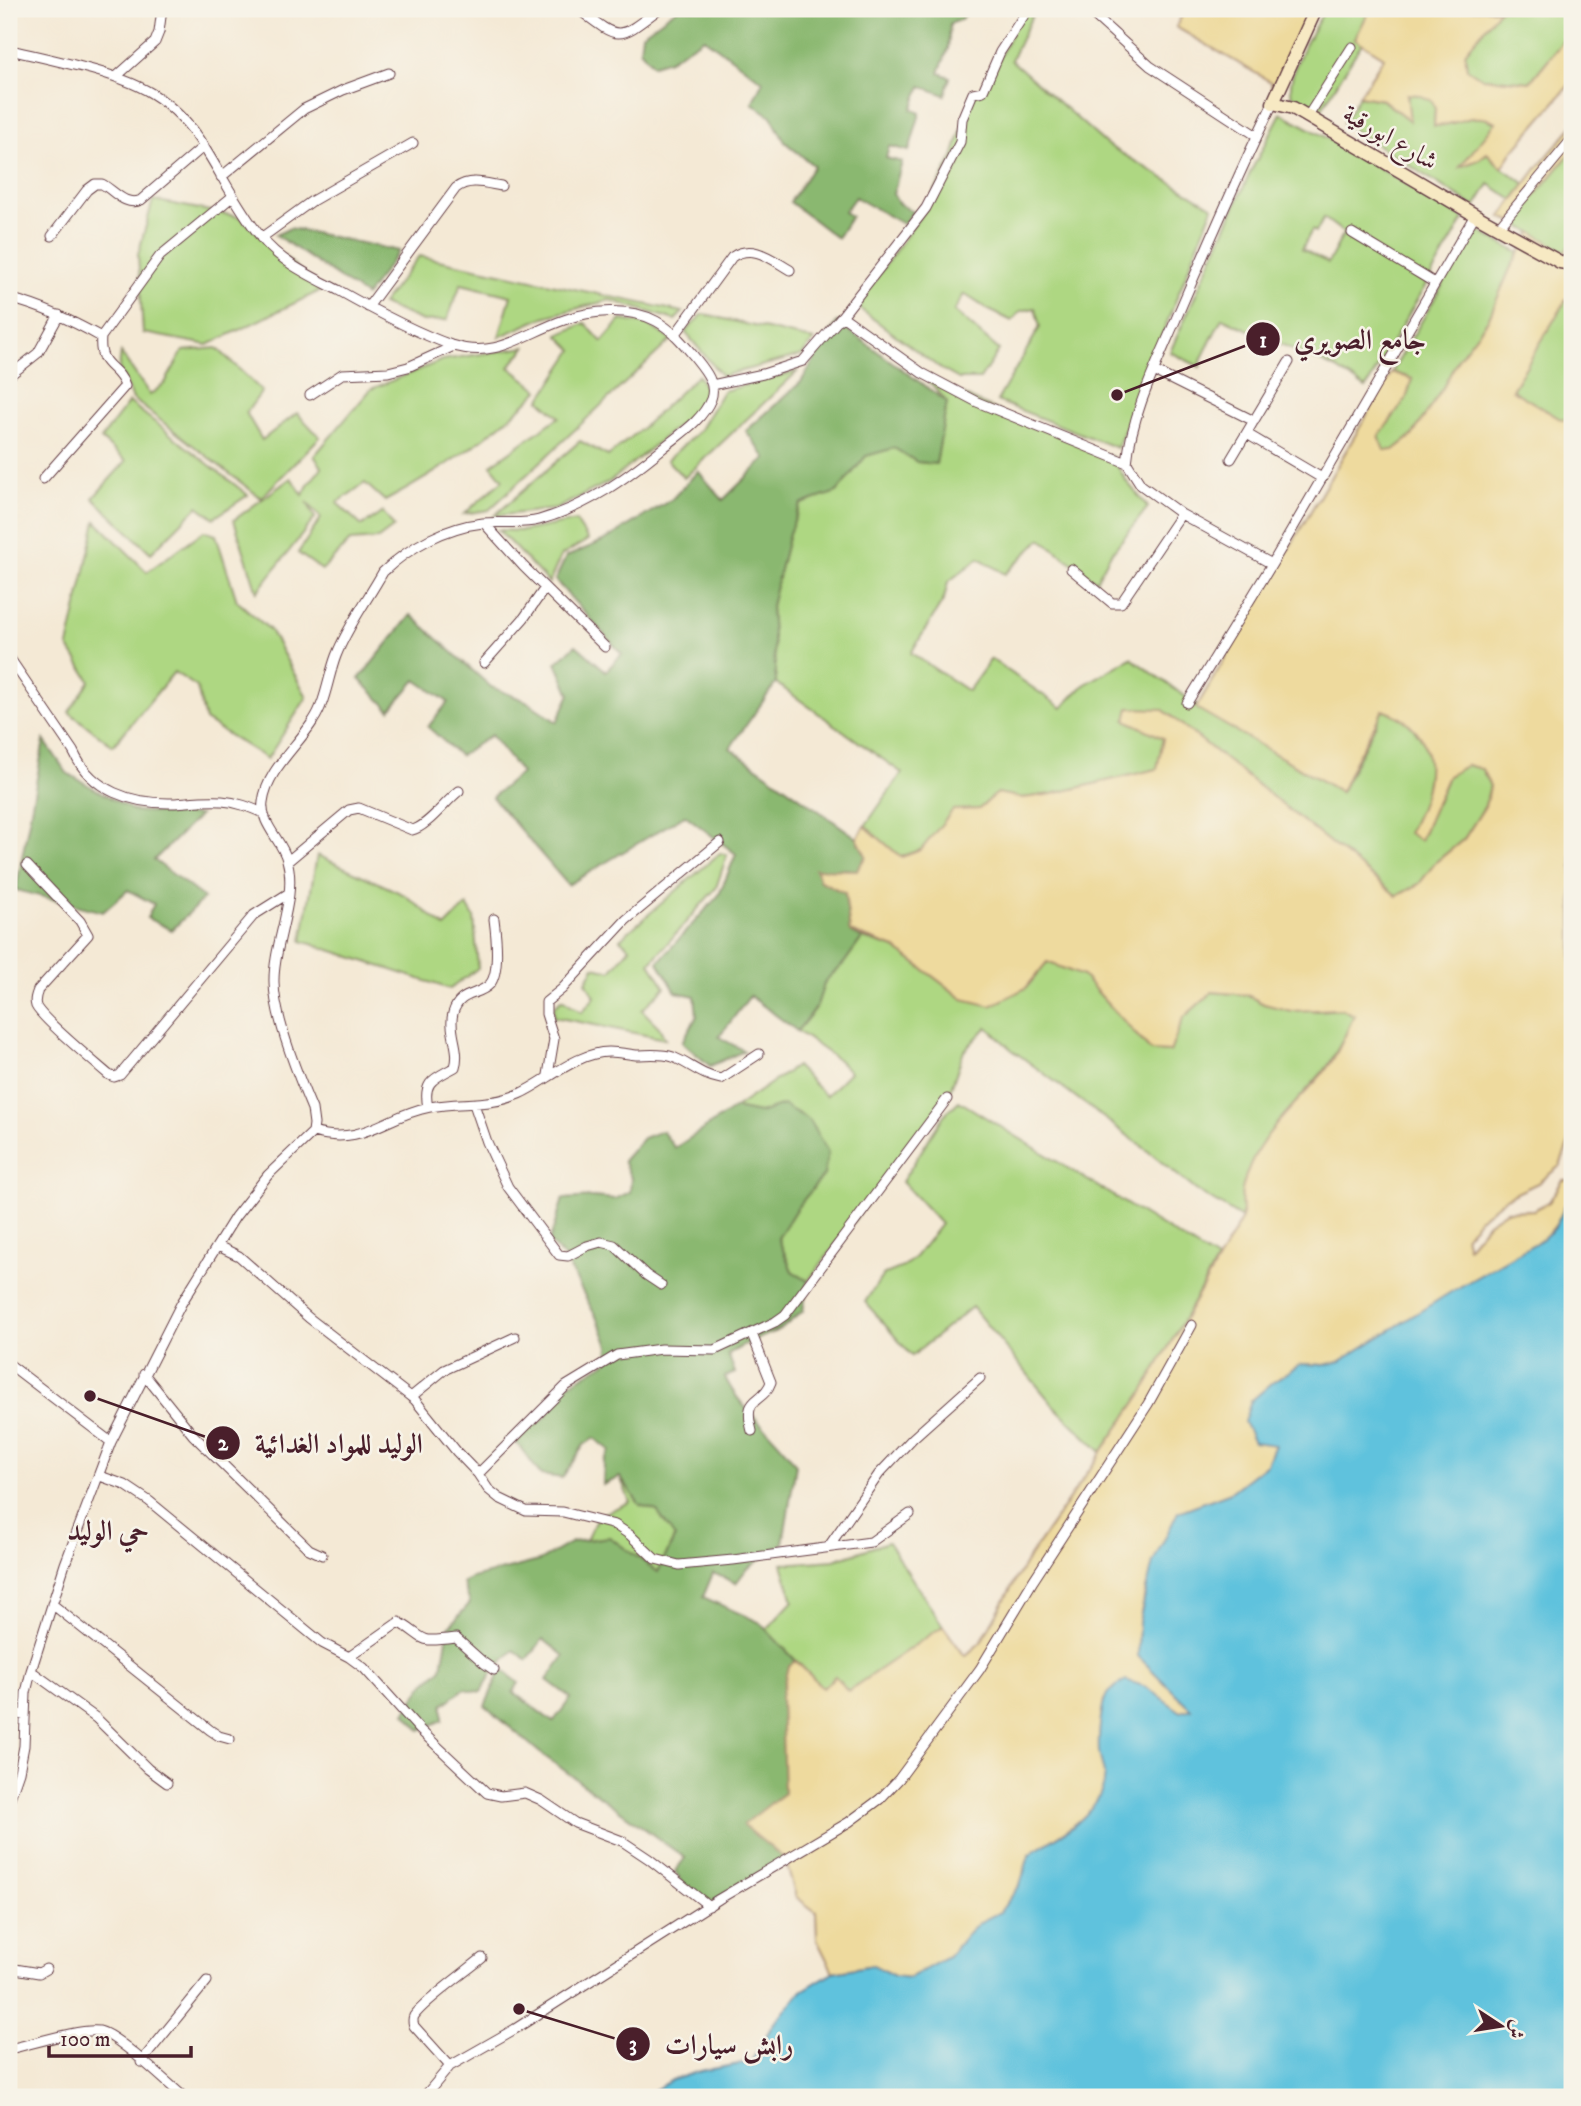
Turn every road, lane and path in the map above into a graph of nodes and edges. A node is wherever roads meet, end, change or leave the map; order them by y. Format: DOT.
graph roads {
  1 [pos="162,9"];
  2 [pos="578,9"];
  3 [pos="659,9"];
  4 [pos="1028,9"];
  5 [pos="1087,9"];
  6 [pos="1316,9"];
  7 [pos="1352,47"];
  8 [pos="9,50"];
  9 [pos="389,73"];
  10 [pos="117,76"];
  11 [pos="1273,103"];
  12 [pos="1308,117"];
  13 [pos="1257,136"];
  14 [pos="1572,139"];
  15 [pos="413,143"];
  16 [pos="204,146"];
  17 [pos="221,177"];
  18 [pos="501,186"];
  19 [pos="233,195"];
  20 [pos="1475,215"];
  21 [pos="1498,228"];
  22 [pos="1352,233"];
  23 [pos="52,236"];
  24 [pos="261,238"];
  25 [pos="1572,258"];
  26 [pos="790,270"];
  27 [pos="1435,282"];
  28 [pos="9,298"];
  29 [pos="368,307"];
  30 [pos="59,315"];
  31 [pos="842,316"];
  32 [pos="675,335"];
  33 [pos="101,337"];
  34 [pos="454,346"];
  35 [pos="1289,362"];
  36 [pos="1154,371"];
  37 [pos="9,376"];
  38 [pos="712,385"];
  39 [pos="310,395"];
  40 [pos="1254,421"];
  41 [pos="1247,434"];
  42 [pos="1231,459"];
  43 [pos="1127,463"];
  44 [pos="1320,477"];
  45 [pos="43,479"];
  46 [pos="1181,514"];
  47 [pos="484,523"];
  48 [pos="1272,564"];
  49 [pos="1071,569"];
  50 [pos="545,588"];
  51 [pos="604,648"];
  52 [pos="9,657"];
  53 [pos="484,663"];
  54 [pos="1187,703"];
  55 [pos="458,792"];
  56 [pos="263,813"];
  57 [pos="720,842"];
  58 [pos="288,860"];
  59 [pos="27,865"];
  60 [pos="289,893"];
  61 [pos="494,919"];
  62 [pos="759,1054"];
  63 [pos="548,1075"];
  64 [pos="947,1099"];
  65 [pos="474,1104"];
  66 [pos="428,1107"];
  67 [pos="313,1132"];
  68 [pos="218,1246"];
  69 [pos="662,1285"];
  70 [pos="1192,1325"];
  71 [pos="752,1334"];
  72 [pos="515,1337"];
  73 [pos="9,1364"];
  74 [pos="144,1374"];
  75 [pos="980,1378"];
  76 [pos="411,1397"];
  77 [pos="752,1431"];
  78 [pos="111,1442"];
  79 [pos="478,1474"];
  80 [pos="100,1476"];
  81 [pos="910,1514"];
  82 [pos="829,1546"];
  83 [pos="322,1555"];
  84 [pos="52,1604"];
  85 [pos="349,1657"];
  86 [pos="494,1670"];
  87 [pos="31,1671"];
  88 [pos="9,1711"];
  89 [pos="25,1716"];
  90 [pos="230,1739"];
  91 [pos="167,1783"];
  92 [pos="9,1801"];
  93 [pos="709,1906"];
  94 [pos="482,1958"];
  95 [pos="9,1968"];
  96 [pos="46,1969"];
  97 [pos="207,1981"];
  98 [pos="9,2049"];
  99 [pos="141,2062"];
  100 [pos="450,2066"];
  101 [pos="184,2097"];
  102 [pos="424,2097"];
  1 -- 10 [label="street"];
  2 -- 3 [label="street"];
  4 -- 31 [label="street"];
  5 -- 13 [label="street"];
  6 -- 11 [label="main road"];
  7 -- 12 [label="street"];
  8 -- 10 [label="street"];
  9 -- 17 [label="street"];
  10 -- 16 [label="street"];
  11 -- 12 [label="main road, شارع ابورقية"];
  11 -- 13 [label="street"];
  12 -- 20 [label="main road, شارع ابورقية"];
  13 -- 36 [label="street"];
  14 -- 21 [label="street"];
  15 -- 24 [label="street"];
  16 -- 17 [label="street"];
  16 -- 23 [label="street"];
  17 -- 19 [label="street"];
  18 -- 29 [label="street"];
  19 -- 24 [label="street"];
  19 -- 33 [label="street"];
  20 -- 21 [label="main road, شارع ابورقية"];
  20 -- 27 [label="street"];
  21 -- 25 [label="main road, شارع ابورقية"];
  22 -- 27 [label="street"];
  24 -- 29 [label="street"];
  26 -- 32 [label="street"];
  27 -- 44 [label="street"];
  28 -- 30 [label="street"];
  29 -- 34 [label="street"];
  30 -- 33 [label="street"];
  30 -- 37 [label="street"];
  31 -- 38 [label="street"];
  31 -- 43 [label="street"];
  32 -- 34 [label="street"];
  32 -- 38 [label="street"];
  33 -- 45 [label="street"];
  34 -- 39 [label="street"];
  35 -- 40 [label="street"];
  36 -- 40 [label="street"];
  36 -- 43 [label="street"];
  38 -- 47 [label="street"];
  40 -- 41 [label="street"];
  41 -- 42 [label="street"];
  41 -- 44 [label="street"];
  43 -- 46 [label="street"];
  44 -- 48 [label="street"];
  46 -- 48 [label="street"];
  46 -- 49 [label="street"];
  47 -- 50 [label="street"];
  47 -- 56 [label="street"];
  48 -- 54 [label="street"];
  50 -- 51 [label="street"];
  50 -- 53 [label="street"];
  52 -- 56 [label="street"];
  55 -- 58 [label="street"];
  56 -- 58 [label="street"];
  57 -- 63 [label="street"];
  58 -- 60 [label="street"];
  59 -- 60 [label="street"];
  60 -- 67 [label="street"];
  61 -- 66 [label="street"];
  62 -- 63 [label="street"];
  63 -- 65 [label="street"];
  64 -- 71 [label="street"];
  65 -- 66 [label="street"];
  65 -- 69 [label="street"];
  66 -- 67 [label="street"];
  67 -- 68 [label="street"];
  68 -- 74 [label="street"];
  68 -- 76 [label="street"];
  70 -- 93 [label="street"];
  71 -- 77 [label="street"];
  71 -- 79 [label="street"];
  72 -- 76 [label="street"];
  73 -- 78 [label="street"];
  74 -- 78 [label="street"];
  74 -- 83 [label="street"];
  75 -- 82 [label="street"];
  76 -- 79 [label="street"];
  78 -- 80 [label="street"];
  79 -- 82 [label="street"];
  80 -- 84 [label="street"];
  80 -- 85 [label="street"];
  81 -- 82 [label="street"];
  84 -- 87 [label="street"];
  84 -- 90 [label="street"];
  85 -- 86 [label="street"];
  85 -- 93 [label="street"];
  87 -- 89 [label="street"];
  87 -- 91 [label="street"];
  88 -- 89 [label="street"];
  89 -- 92 [label="street"];
  93 -- 100 [label="street"];
  94 -- 100 [label="street"];
  95 -- 96 [label="street"];
  97 -- 99 [label="street"];
  98 -- 99 [label="street"];
  99 -- 101 [label="street"];
  100 -- 102 [label="street"];
}
